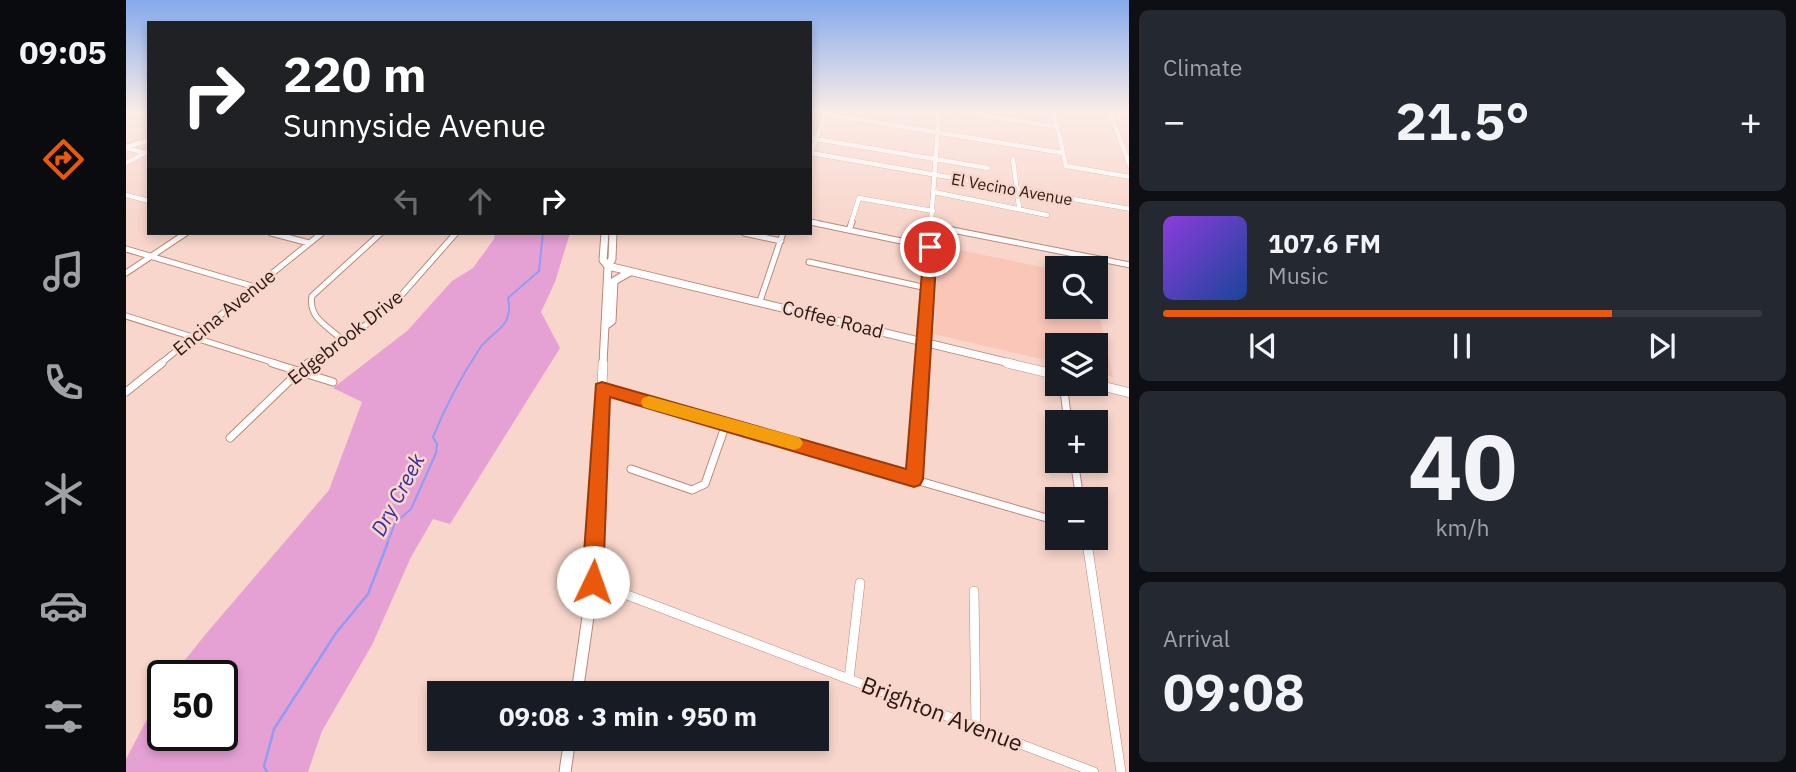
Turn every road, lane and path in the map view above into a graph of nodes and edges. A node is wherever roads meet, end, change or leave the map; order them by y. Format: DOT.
graph roads {
  1 [pos="868,148"];
  2 [pos="937,148"];
  3 [pos="1032,148"];
  4 [pos="1062,148"];
  5 [pos="1123,148"];
  6 [pos="147,152"];
  7 [pos="1063,153"];
  8 [pos="812,155"];
  9 [pos="1013,159"];
  10 [pos="936,160"];
  11 [pos="126,163"];
  12 [pos="1129,166"];
  13 [pos="988,168"];
  14 [pos="936,176"];
  15 [pos="1129,177"];
  16 [pos="1017,190"];
  17 [pos="934,191"];
  18 [pos="126,194"];
  19 [pos="147,200"];
  20 [pos="1019,207"];
  21 [pos="1129,209"];
  22 [pos="933,211"];
  23 [pos="1047,215"];
  24 [pos="812,222"];
  25 [pos="932,226"];
  26 [pos="849,230"];
  27 [pos="183,235"];
  28 [pos="279,235"];
  29 [pos="319,235"];
  30 [pos="379,235"];
  31 [pos="454,235"];
  32 [pos="605,235"];
  33 [pos="612,235"];
  34 [pos="753,235"];
  35 [pos="782,235"];
  36 [pos="781,241"];
  37 [pos="309,243"];
  38 [pos="930,247"];
  39 [pos="126,249"];
  40 [pos="151,256"];
  41 [pos="809,262"];
  42 [pos="1129,265"];
  43 [pos="608,266"];
  44 [pos="632,271"];
  45 [pos="126,273"];
  46 [pos="255,287"];
  47 [pos="928,288"];
  48 [pos="760,301"];
  49 [pos="126,316"];
  50 [pos="605,326"];
  51 [pos="193,337"];
  52 [pos="340,338"];
  53 [pos="923,342"];
  54 [pos="298,371"];
  55 [pos="1045,372"];
  56 [pos="333,382"];
  57 [pos="1108,388"];
  58 [pos="602,389"];
  59 [pos="126,392"];
  60 [pos="1129,393"];
  61 [pos="726,425"];
  62 [pos="230,438"];
  63 [pos="631,470"];
  64 [pos="914,479"];
  65 [pos="1045,517"];
  66 [pos="1088,550"];
  67 [pos="593,582"];
  68 [pos="859,583"];
  69 [pos="974,591"];
  70 [pos="849,679"];
  71 [pos="579,681"];
  72 [pos="976,727"];
  73 [pos="568,751"];
  74 [pos="565,772"];
  75 [pos="1094,772"];
  76 [pos="1121,772"];
  1 -- 10 [label="street"];
  2 -- 10 [label="street"];
  3 -- 7 [label="street"];
  4 -- 7 [label="street"];
  5 -- 12 [label="street"];
  6 -- 11 [label="street"];
  7 -- 15 [label="street"];
  8 -- 14 [label="street, El Vecino Avenue"];
  9 -- 16 [label="street"];
  10 -- 13 [label="street"];
  10 -- 14 [label="street"];
  14 -- 16 [label="street, El Vecino Avenue"];
  14 -- 17 [label="street"];
  16 -- 20 [label="street"];
  16 -- 21 [label="street, El Vecino Avenue"];
  17 -- 20 [label="street"];
  17 -- 22 [label="street"];
  18 -- 19 [label="street"];
  20 -- 23 [label="street"];
  22 -- 25 [label="street"];
  22 -- 26 [label="street"];
  24 -- 26 [label="street"];
  25 -- 38 [label="street"];
  25 -- 42 [label="street"];
  26 -- 38 [label="street"];
  27 -- 40 [label="street"];
  28 -- 37 [label="street"];
  29 -- 37 [label="street, Encina Avenue"];
  30 -- 52 [label="street"];
  31 -- 52 [label="street, Edgebrook Drive"];
  32 -- 43 [label="main road"];
  33 -- 43 [label="main road"];
  34 -- 36 [label="street"];
  35 -- 36 [label="street"];
  36 -- 48 [label="street"];
  37 -- 46 [label="street, Encina Avenue"];
  38 -- 47 [label="street"];
  39 -- 40 [label="street"];
  40 -- 45 [label="street"];
  40 -- 46 [label="street"];
  41 -- 47 [label="street"];
  43 -- 44 [label="main road, Coffee Road"];
  43 -- 50 [label="main road"];
  44 -- 48 [label="main road, Coffee Road"];
  44 -- 50 [label="main road"];
  46 -- 51 [label="street, Encina Avenue"];
  47 -- 53 [label="street"];
  48 -- 53 [label="main road, Coffee Road"];
  49 -- 51 [label="street"];
  50 -- 58 [label="main road"];
  51 -- 54 [label="street"];
  51 -- 59 [label="street, Encina Avenue"];
  52 -- 54 [label="street, Edgebrook Drive"];
  53 -- 55 [label="main road, Coffee Road"];
  53 -- 64 [label="street"];
  54 -- 56 [label="street"];
  54 -- 62 [label="street, Edgebrook Drive"];
  57 -- 60 [label="main road"];
  58 -- 61 [label="street"];
  58 -- 67 [label="main road"];
  61 -- 63 [label="street"];
  61 -- 64 [label="street"];
  64 -- 65 [label="street"];
  66 -- 76 [label="street"];
  67 -- 70 [label="street, Brighton Avenue"];
  67 -- 71 [label="main road"];
  68 -- 70 [label="street"];
  69 -- 72 [label="street"];
  70 -- 72 [label="street, Brighton Avenue"];
  72 -- 75 [label="street, Brighton Avenue"];
  73 -- 74 [label="main road"];
}
